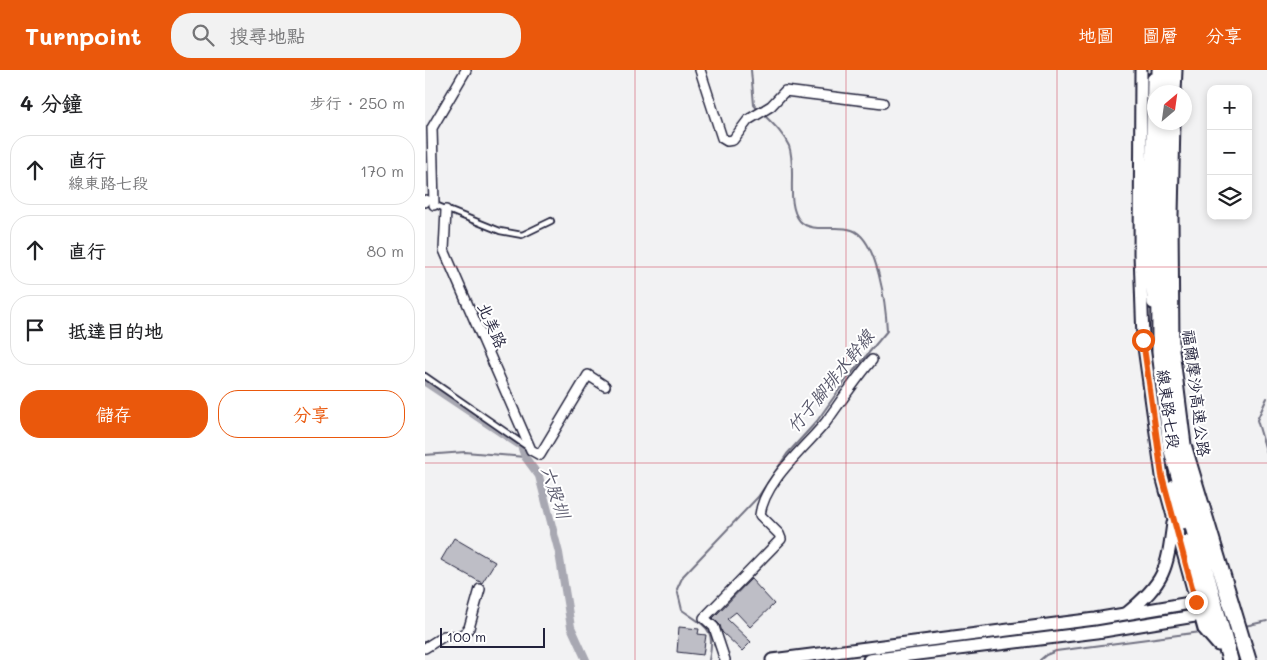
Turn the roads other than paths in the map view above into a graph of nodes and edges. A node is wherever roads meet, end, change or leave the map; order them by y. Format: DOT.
graph roads {
  1 [pos="466,70"];
  2 [pos="700,70"];
  3 [pos="1141,70"];
  4 [pos="1153,70"];
  5 [pos="1160,70"];
  6 [pos="1174,70"];
  7 [pos="1160,85"];
  8 [pos="1173,85"];
  9 [pos="883,103"];
  10 [pos="1159,130"];
  11 [pos="1172,130"];
  12 [pos="427,202"];
  13 [pos="446,210"];
  14 [pos="551,221"];
  15 [pos="872,360"];
  16 [pos="425,376"];
  17 [pos="605,386"];
  18 [pos="531,450"];
  19 [pos="1174,516"];
  20 [pos="480,589"];
  21 [pos="1201,603"];
  22 [pos="1125,614"];
  23 [pos="1201,616"];
  24 [pos="1095,618"];
  25 [pos="1097,632"];
  26 [pos="1218,644"];
  27 [pos="425,648"];
  28 [pos="725,660"];
  29 [pos="772,660"];
  30 [pos="869,660"];
  31 [pos="1225,660"];
  32 [pos="1230,660"];
  33 [pos="1248,660"];
  1 -- 12 [label="street"];
  2 -- 9 [label="street"];
  3 -- 19 [label="main road, 線東路七段"];
  4 -- 21 [label="main road, 線東路七段"];
  5 -- 7 [label="highway"];
  6 -- 8 [label="highway"];
  10 -- 32 [label="highway, 福爾摩沙高速公路"];
  11 -- 33 [label="highway, 福爾摩沙高速公路"];
  12 -- 13 [label="lane"];
  13 -- 14 [label="lane"];
  13 -- 18 [label="street, 北美路"];
  15 -- 28 [label="street"];
  16 -- 18 [label="lane"];
  17 -- 18 [label="street"];
  19 -- 21 [label="main road"];
  19 -- 22 [label="main road, 線東路七段"];
  20 -- 27 [label="street"];
  21 -- 22 [label="main road"];
  21 -- 23 [label="main road"];
  21 -- 26 [label="main road, 線東路七段"];
  22 -- 24 [label="main road"];
  23 -- 25 [label="main road"];
  23 -- 26 [label="main road"];
  24 -- 25 [label="main road"];
  24 -- 29 [label="main road"];
  25 -- 30 [label="main road"];
  26 -- 31 [label="street"];
}
